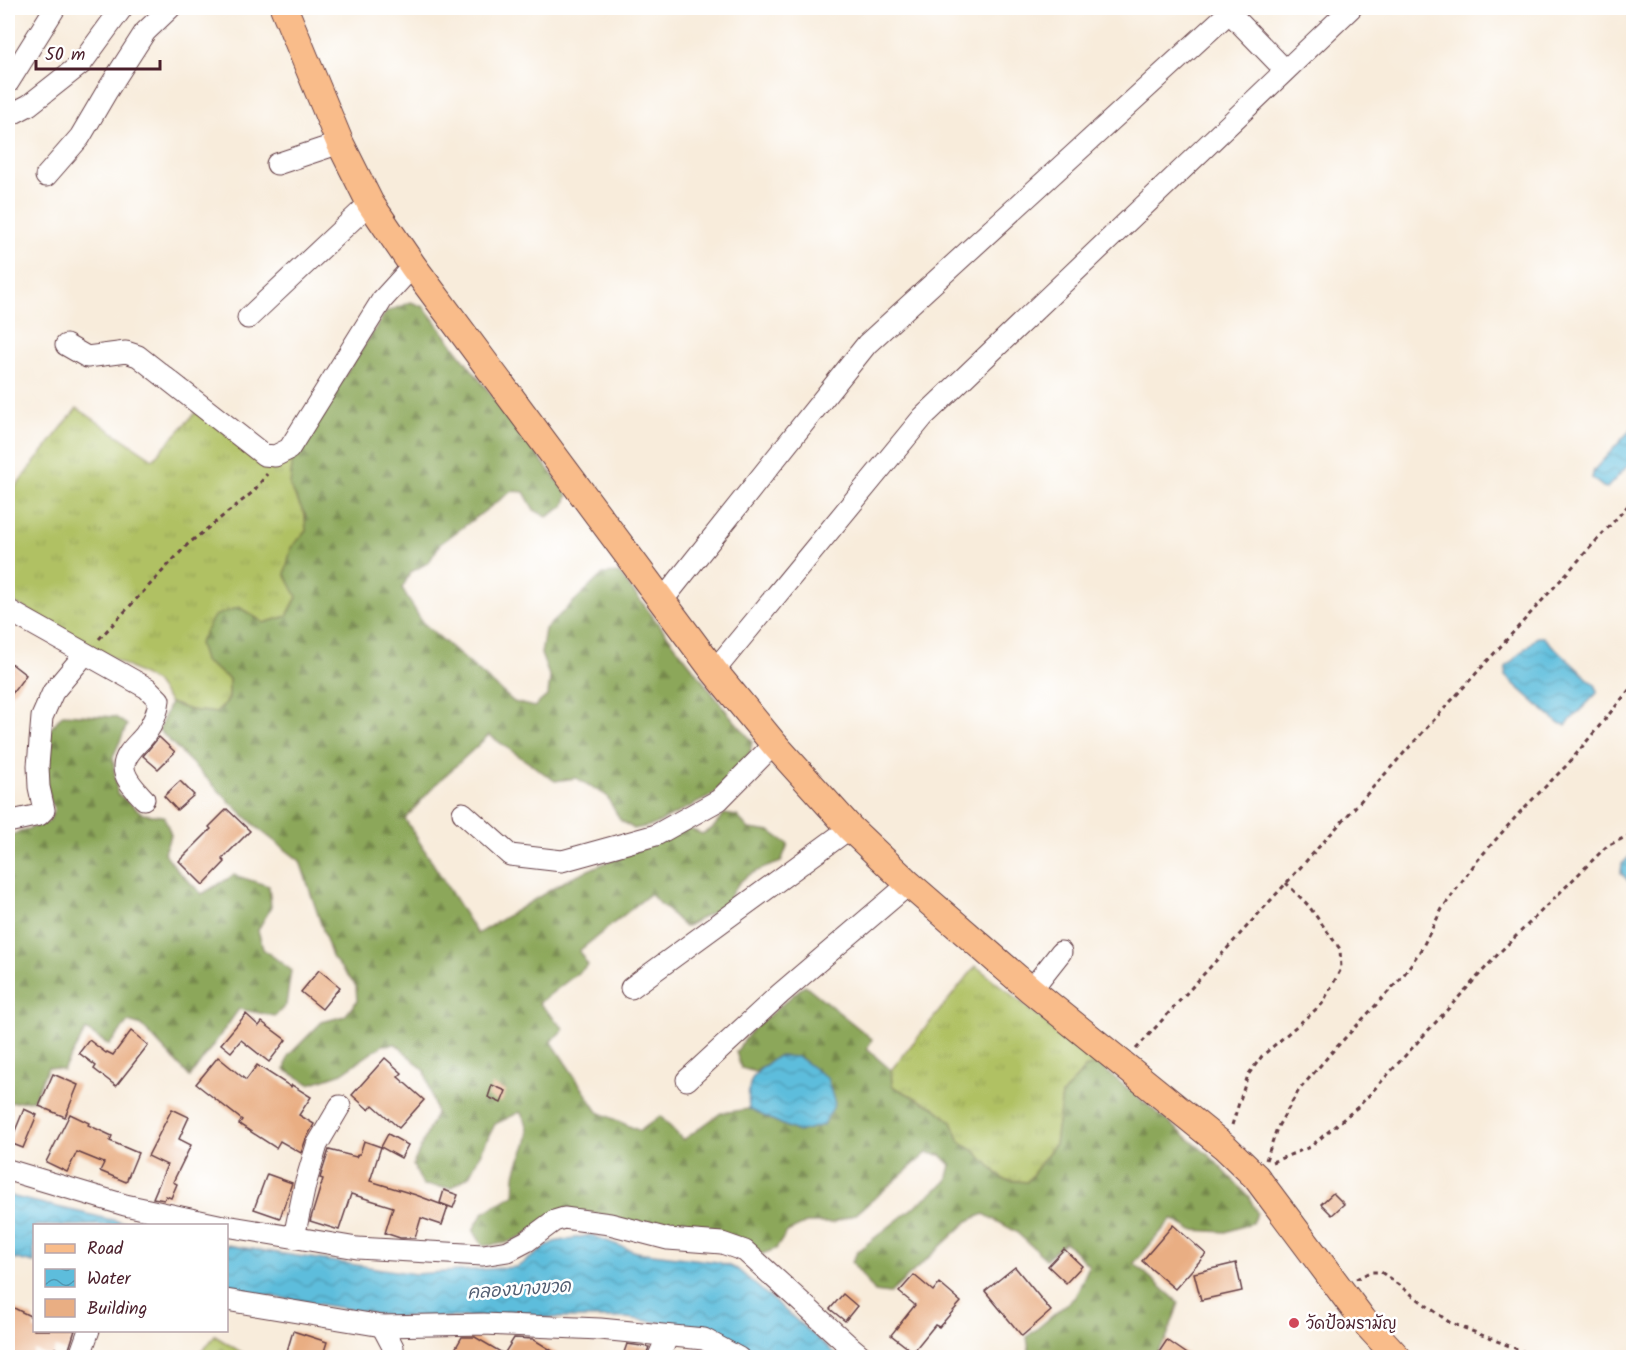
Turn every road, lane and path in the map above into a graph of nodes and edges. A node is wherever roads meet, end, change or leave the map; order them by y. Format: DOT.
graph roads {
  1 [pos="55,8"];
  2 [pos="122,8"];
  3 [pos="170,8"];
  4 [pos="284,8"];
  5 [pos="1351,8"];
  6 [pos="1231,10"];
  7 [pos="1284,70"];
  8 [pos="8,83"];
  9 [pos="8,114"];
  10 [pos="340,142"];
  11 [pos="277,164"];
  12 [pos="46,176"];
  13 [pos="370,203"];
  14 [pos="413,266"];
  15 [pos="248,318"];
  16 [pos="66,345"];
  17 [pos="275,456"];
  18 [pos="1634,499"];
  19 [pos="663,601"];
  20 [pos="8,610"];
  21 [pos="85,654"];
  22 [pos="714,671"];
  23 [pos="1634,684"];
  24 [pos="774,744"];
  25 [pos="144,799"];
  26 [pos="463,813"];
  27 [pos="8,822"];
  28 [pos="850,828"];
  29 [pos="1634,832"];
  30 [pos="1286,883"];
  31 [pos="909,884"];
  32 [pos="1061,952"];
  33 [pos="631,988"];
  34 [pos="1031,990"];
  35 [pos="1123,1064"];
  36 [pos="687,1080"];
  37 [pos="340,1106"];
  38 [pos="1225,1147"];
  39 [pos="8,1170"];
  40 [pos="215,1224"];
  41 [pos="228,1226"];
  42 [pos="294,1237"];
  43 [pos="1339,1288"];
  44 [pos="228,1300"];
  45 [pos="382,1326"];
  46 [pos="88,1332"];
  47 [pos="668,1336"];
  48 [pos="1387,1354"];
  49 [pos="79,1358"];
  50 [pos="393,1358"];
  51 [pos="658,1358"];
  52 [pos="739,1358"];
  53 [pos="864,1358"];
  54 [pos="1549,1358"];
  1 -- 8 [label="street"];
  2 -- 9 [label="street"];
  3 -- 12 [label="street"];
  4 -- 10 [label="main road"];
  5 -- 7 [label="street"];
  6 -- 7 [label="street"];
  6 -- 19 [label="street"];
  7 -- 22 [label="street"];
  10 -- 11 [label="street"];
  10 -- 13 [label="main road"];
  13 -- 14 [label="main road"];
  13 -- 15 [label="street"];
  14 -- 17 [label="street"];
  14 -- 19 [label="main road"];
  16 -- 17 [label="street"];
  17 -- 21 [label="path"];
  18 -- 30 [label="path"];
  19 -- 22 [label="main road"];
  20 -- 21 [label="street"];
  21 -- 25 [label="street"];
  21 -- 27 [label="street"];
  22 -- 24 [label="main road"];
  23 -- 29 [label="path"];
  24 -- 26 [label="street"];
  24 -- 28 [label="main road"];
  28 -- 31 [label="main road"];
  28 -- 33 [label="street"];
  30 -- 35 [label="path"];
  30 -- 38 [label="path"];
  31 -- 34 [label="main road"];
  31 -- 36 [label="street"];
  32 -- 34 [label="street"];
  34 -- 35 [label="main road"];
  35 -- 38 [label="main road"];
  37 -- 42 [label="street"];
  38 -- 43 [label="main road"];
  39 -- 40 [label="street"];
  41 -- 42 [label="street"];
  42 -- 53 [label="street"];
  43 -- 48 [label="main road"];
  43 -- 54 [label="path"];
  44 -- 45 [label="street"];
  45 -- 47 [label="street"];
  45 -- 50 [label="street"];
  46 -- 49 [label="street"];
  47 -- 51 [label="street"];
  47 -- 52 [label="street"];
}
